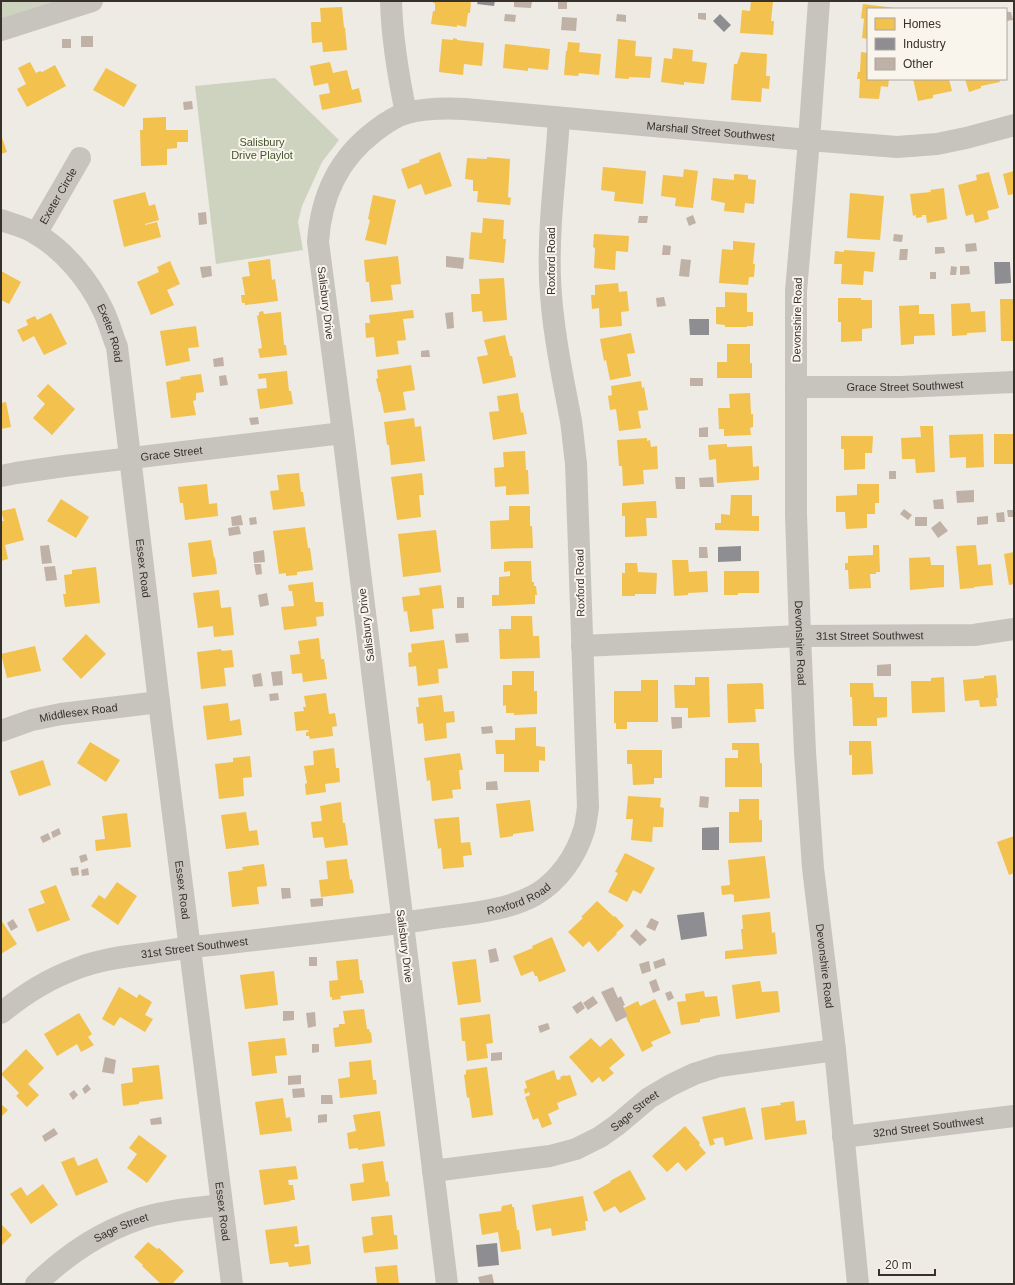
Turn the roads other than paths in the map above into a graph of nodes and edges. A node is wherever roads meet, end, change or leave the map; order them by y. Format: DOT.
graph roads {
  1 [pos="92,1"];
  2 [pos="391,1"];
  3 [pos="819,1"];
  4 [pos="1,30"];
  5 [pos="406,113"];
  6 [pos="559,118"];
  7 [pos="1014,126"];
  8 [pos="809,140"];
  9 [pos="80,158"];
  10 [pos="1,220"];
  11 [pos="36,234"];
  12 [pos="1014,382"];
  13 [pos="796,387"];
  14 [pos="343,433"];
  15 [pos="131,458"];
  16 [pos="1,476"];
  17 [pos="135,495"];
  18 [pos="1014,629"];
  19 [pos="800,636"];
  20 [pos="582,646"];
  21 [pos="159,702"];
  22 [pos="1,731"];
  23 [pos="402,922"];
  24 [pos="190,947"];
  25 [pos="1,1012"];
  26 [pos="835,1050"];
  27 [pos="1014,1116"];
  28 [pos="843,1137"];
  29 [pos="434,1170"];
  30 [pos="221,1205"];
  31 [pos="36,1284"];
  32 [pos="232,1284"];
  33 [pos="447,1284"];
  34 [pos="858,1284"];
  1 -- 4 [label="street"];
  2 -- 5 [label="street"];
  3 -- 8 [label="street, Devonshire Road"];
  5 -- 6 [label="street, Marshall Street Southwest"];
  5 -- 14 [label="street, Salisbury Drive"];
  6 -- 8 [label="street, Marshall Street Southwest"];
  6 -- 20 [label="street, Roxford Road"];
  7 -- 8 [label="street, Marshall Street Southwest"];
  8 -- 13 [label="street, Devonshire Road"];
  9 -- 11 [label="street, Exeter Circle"];
  10 -- 11 [label="street, Exeter Road"];
  11 -- 15 [label="street, Exeter Road"];
  12 -- 13 [label="street, Grace Street Southwest"];
  13 -- 19 [label="street, Devonshire Road"];
  14 -- 15 [label="street, Grace Street"];
  14 -- 23 [label="street, Salisbury Drive"];
  15 -- 16 [label="street, Grace Street"];
  15 -- 17 [label="street, Exeter Road"];
  17 -- 21 [label="street, Essex Road"];
  18 -- 19 [label="street, 31st Street Southwest"];
  19 -- 20 [label="street, 31st Street Southwest"];
  19 -- 26 [label="street, Devonshire Road"];
  20 -- 23 [label="street, Roxford Road"];
  21 -- 22 [label="street, Middlesex Road"];
  21 -- 24 [label="street, Essex Road"];
  23 -- 24 [label="street, 31st Street Southwest"];
  23 -- 29 [label="street, Salisbury Drive"];
  24 -- 25 [label="street, 31st Street Southwest"];
  24 -- 30 [label="street, Essex Road"];
  26 -- 28 [label="street, Devonshire Road"];
  26 -- 29 [label="street, Sage Street"];
  27 -- 28 [label="street, 32nd Street Southwest"];
  28 -- 34 [label="street, Devonshire Road"];
  29 -- 33 [label="street, Salisbury Drive"];
  30 -- 31 [label="street, Sage Street"];
  30 -- 32 [label="street, Essex Road"];
}
